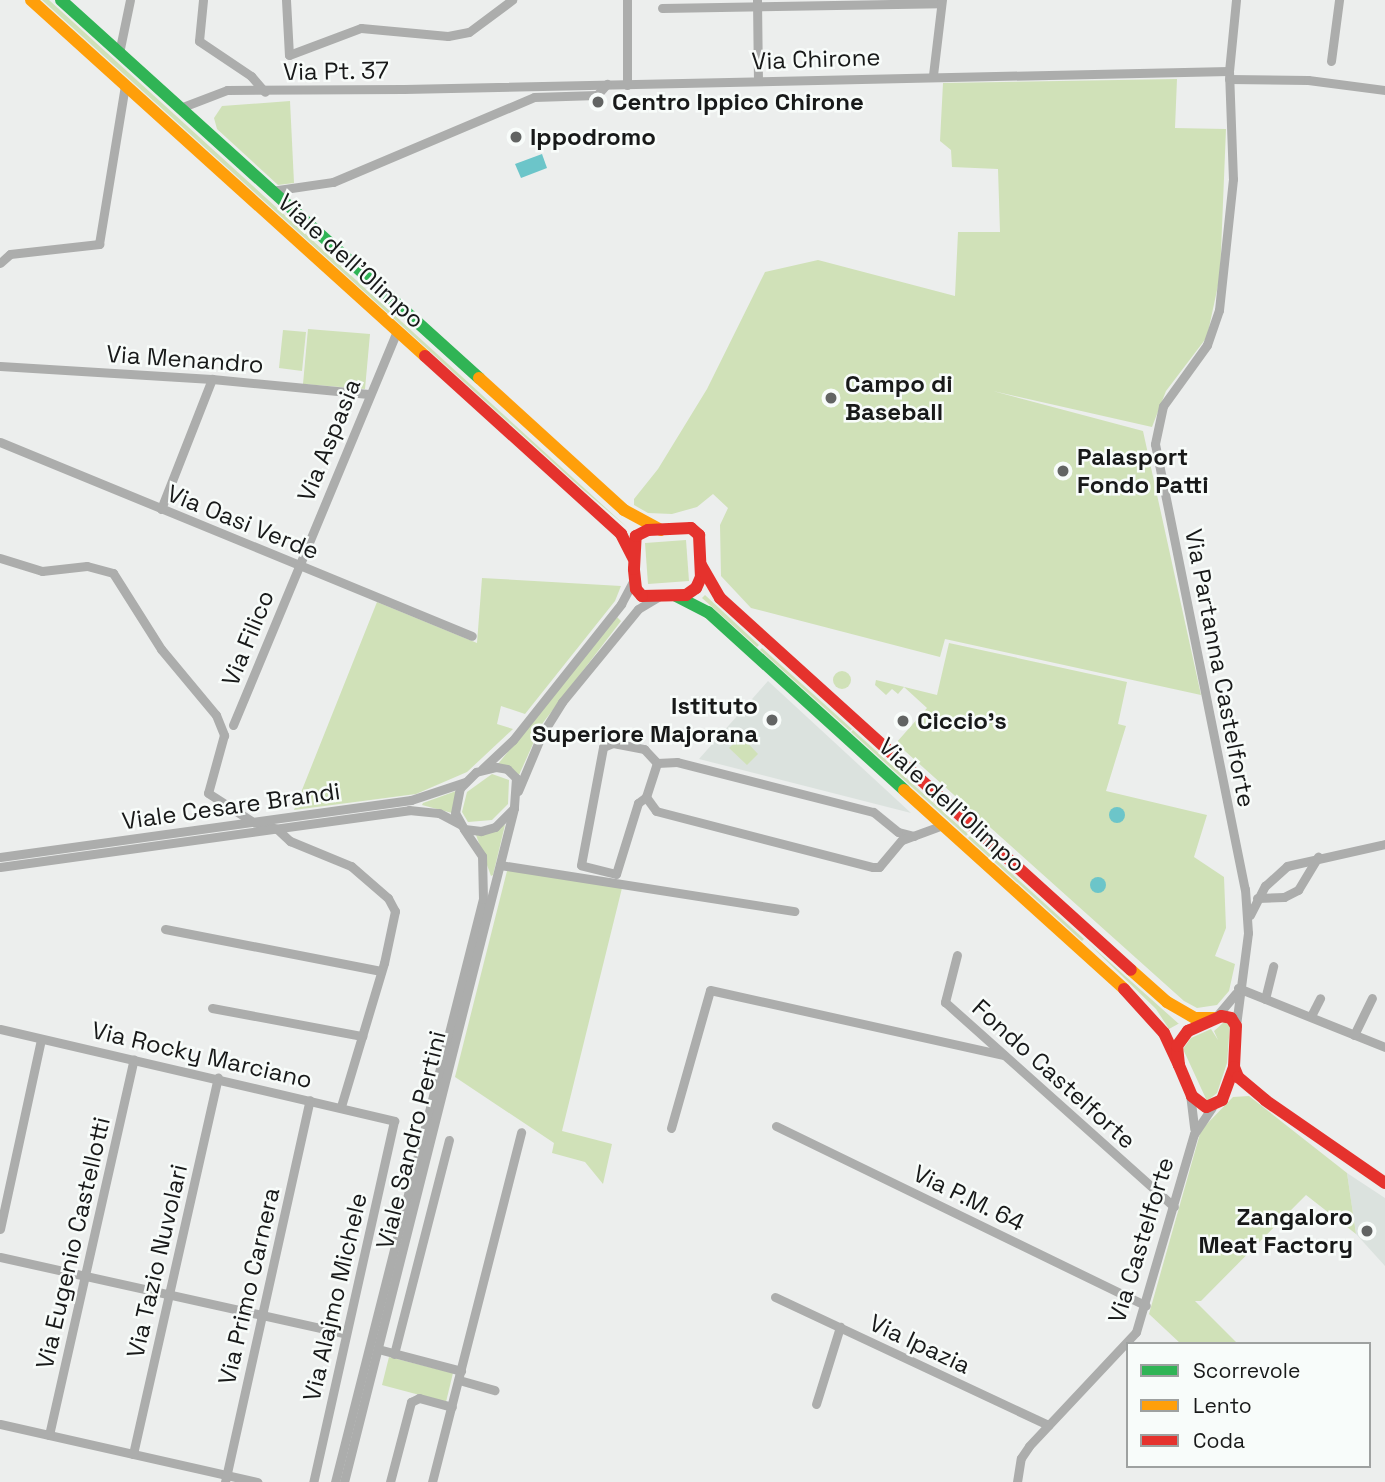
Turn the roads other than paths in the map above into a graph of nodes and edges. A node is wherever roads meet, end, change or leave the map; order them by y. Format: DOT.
graph roads {
  1 [pos="32,0"];
  2 [pos="61,0"];
  3 [pos="130,0"];
  4 [pos="203,0"];
  5 [pos="286,0"];
  6 [pos="512,0"];
  7 [pos="627,0"];
  8 [pos="1236,0"];
  9 [pos="1339,0"];
  10 [pos="942,2"];
  11 [pos="757,3"];
  12 [pos="662,8"];
  13 [pos="119,53"];
  14 [pos="1331,61"];
  15 [pos="933,75"];
  16 [pos="1229,75"];
  17 [pos="758,80"];
  18 [pos="125,85"];
  19 [pos="607,85"];
  20 [pos="627,85"];
  21 [pos="404,89"];
  22 [pos="1385,90"];
  23 [pos="267,92"];
  24 [pos="180,108"];
  25 [pos="271,191"];
  26 [pos="0,262"];
  27 [pos="397,331"];
  28 [pos="0,366"];
  29 [pos="212,379"];
  30 [pos="368,394"];
  31 [pos="0,442"];
  32 [pos="161,509"];
  33 [pos="661,530"];
  34 [pos="0,558"];
  35 [pos="633,558"];
  36 [pos="298,565"];
  37 [pos="701,565"];
  38 [pos="634,572"];
  39 [pos="676,596"];
  40 [pos="660,597"];
  41 [pos="472,636"];
  42 [pos="233,724"];
  43 [pos="657,763"];
  44 [pos="482,769"];
  45 [pos="465,782"];
  46 [pos="518,791"];
  47 [pos="646,797"];
  48 [pos="514,808"];
  49 [pos="253,822"];
  50 [pos="943,825"];
  51 [pos="462,827"];
  52 [pos="277,829"];
  53 [pos="914,836"];
  54 [pos="1385,844"];
  55 [pos="0,857"];
  56 [pos="1318,857"];
  57 [pos="500,864"];
  58 [pos="0,867"];
  59 [pos="1257,898"];
  60 [pos="794,911"];
  61 [pos="1248,924"];
  62 [pos="164,929"];
  63 [pos="957,955"];
  64 [pos="1273,966"];
  65 [pos="381,971"];
  66 [pos="1238,988"];
  67 [pos="1320,998"];
  68 [pos="1372,998"];
  69 [pos="1265,999"];
  70 [pos="212,1007"];
  71 [pos="1311,1016"];
  72 [pos="1214,1018"];
  73 [pos="1236,1026"];
  74 [pos="0,1029"];
  75 [pos="362,1035"];
  76 [pos="1354,1035"];
  77 [pos="41,1039"];
  78 [pos="1385,1047"];
  79 [pos="1004,1055"];
  80 [pos="134,1059"];
  81 [pos="1179,1065"];
  82 [pos="1234,1067"];
  83 [pos="218,1077"];
  84 [pos="1188,1086"];
  85 [pos="1224,1097"];
  86 [pos="310,1100"];
  87 [pos="1265,1100"];
  88 [pos="341,1106"];
  89 [pos="1213,1106"];
  90 [pos="394,1121"];
  91 [pos="776,1126"];
  92 [pos="670,1128"];
  93 [pos="521,1132"];
  94 [pos="1194,1134"];
  95 [pos="449,1140"];
  96 [pos="1385,1183"];
  97 [pos="1174,1207"];
  98 [pos="0,1229"];
  99 [pos="0,1257"];
  100 [pos="86,1276"];
  101 [pos="170,1295"];
  102 [pos="775,1297"];
  103 [pos="1146,1306"];
  104 [pos="262,1315"];
  105 [pos="840,1327"];
  106 [pos="346,1334"];
  107 [pos="1128,1342"];
  108 [pos="1126,1346"];
  109 [pos="378,1349"];
  110 [pos="394,1354"];
  111 [pos="460,1375"];
  112 [pos="495,1390"];
  113 [pos="816,1404"];
  114 [pos="452,1407"];
  115 [pos="0,1424"];
  116 [pos="1048,1425"];
  117 [pos="49,1435"];
  118 [pos="133,1454"];
  119 [pos="226,1478"];
  120 [pos="258,1482"];
  121 [pos="313,1482"];
  122 [pos="335,1482"];
  123 [pos="344,1482"];
  124 [pos="390,1482"];
  125 [pos="432,1482"];
  126 [pos="1017,1482"];
  1 -- 18 [label="street, Viale dell'Olimpo"];
  2 -- 13 [label="street, Viale dell'Olimpo"];
  3 -- 13 [label="street"];
  4 -- 23 [label="street"];
  5 -- 6 [label="street"];
  7 -- 20 [label="street"];
  8 -- 16 [label="street, Via Partanna Castelforte"];
  9 -- 14 [label="street"];
  10 -- 11 [label="street"];
  10 -- 15 [label="street"];
  11 -- 12 [label="street"];
  11 -- 17 [label="street"];
  13 -- 24 [label="street, Viale dell'Olimpo"];
  15 -- 16 [label="street, Via Chirone"];
  15 -- 17 [label="street, Via Chirone"];
  16 -- 22 [label="street, Via Chirone"];
  16 -- 61 [label="street, Via Partanna Castelforte"];
  17 -- 20 [label="street, Via Chirone"];
  18 -- 26 [label="street"];
  18 -- 27 [label="street, Viale dell'Olimpo"];
  19 -- 20 [label="street, Via Chirone"];
  19 -- 21 [label="street, Via Chirone"];
  19 -- 25 [label="street"];
  21 -- 23 [label="street, Via Pt. 37"];
  23 -- 24 [label="street"];
  24 -- 25 [label="street, Viale dell'Olimpo"];
  25 -- 33 [label="street, Viale dell'Olimpo"];
  27 -- 30 [label="street, Via Aspasia"];
  27 -- 35 [label="street, Viale dell'Olimpo"];
  28 -- 29 [label="street, Via Menandro"];
  29 -- 30 [label="street, Via Menandro"];
  29 -- 32 [label="street"];
  30 -- 36 [label="street, Via Aspasia"];
  31 -- 32 [label="street, Via Oasi Verde"];
  32 -- 36 [label="street, Via Oasi Verde"];
  33 -- 35 [label="street"];
  33 -- 37 [label="street"];
  34 -- 49 [label="street"];
  35 -- 38 [label="street"];
  36 -- 41 [label="street, Via Oasi Verde"];
  36 -- 42 [label="street, Via Filico"];
  37 -- 39 [label="street"];
  37 -- 72 [label="street, Viale dell'Olimpo"];
  38 -- 40 [label="street"];
  38 -- 44 [label="street"];
  39 -- 40 [label="street"];
  39 -- 50 [label="street, Viale dell'Olimpo"];
  40 -- 46 [label="street"];
  43 -- 47 [label="street"];
  43 -- 47 [label="street"];
  43 -- 53 [label="street"];
  44 -- 45 [label="street"];
  44 -- 46 [label="street"];
  45 -- 49 [label="street, Viale Cesare Brandi"];
  45 -- 51 [label="street"];
  46 -- 48 [label="street"];
  47 -- 53 [label="street"];
  48 -- 51 [label="street"];
  48 -- 57 [label="street, Viale Sandro Pertini"];
  49 -- 52 [label="street"];
  49 -- 55 [label="street, Viale Cesare Brandi"];
  50 -- 53 [label="street"];
  50 -- 81 [label="street, Viale dell'Olimpo"];
  51 -- 52 [label="street, Viale Cesare Brandi"];
  51 -- 122 [label="street, Viale Sandro Pertini"];
  52 -- 58 [label="street, Viale Cesare Brandi"];
  52 -- 65 [label="street"];
  54 -- 56 [label="street"];
  56 -- 59 [label="street"];
  56 -- 59 [label="street"];
  57 -- 60 [label="street"];
  57 -- 109 [label="street, Viale Sandro Pertini"];
  59 -- 61 [label="street"];
  61 -- 66 [label="street, Via Partanna Castelforte"];
  62 -- 65 [label="street"];
  63 -- 79 [label="street, Fondo Castelforte"];
  64 -- 69 [label="street"];
  65 -- 75 [label="street"];
  66 -- 69 [label="street"];
  66 -- 72 [label="street"];
  66 -- 73 [label="street, Via Partanna Castelforte"];
  67 -- 71 [label="street"];
  68 -- 76 [label="street"];
  69 -- 71 [label="street"];
  70 -- 75 [label="street"];
  71 -- 76 [label="street"];
  72 -- 73 [label="street, Viale dell'Olimpo"];
  72 -- 81 [label="street"];
  73 -- 82 [label="street"];
  74 -- 77 [label="street, Via Rocky Marciano"];
  75 -- 88 [label="street"];
  76 -- 78 [label="street"];
  77 -- 80 [label="street, Via Rocky Marciano"];
  77 -- 98 [label="street"];
  79 -- 92 [label="street"];
  79 -- 97 [label="street, Fondo Castelforte"];
  80 -- 83 [label="street, Via Rocky Marciano"];
  80 -- 100 [label="street, Via Eugenio Castellotti"];
  81 -- 84 [label="street, Viale dell'Olimpo"];
  82 -- 85 [label="street"];
  82 -- 87 [label="street"];
  83 -- 86 [label="street, Via Rocky Marciano"];
  83 -- 101 [label="street, Via Tazio Nuvolari"];
  84 -- 89 [label="street"];
  84 -- 94 [label="street, Via Castelforte"];
  85 -- 87 [label="street"];
  85 -- 89 [label="street"];
  86 -- 88 [label="street, Via Rocky Marciano"];
  86 -- 104 [label="street, Via Primo Carnera"];
  87 -- 96 [label="street"];
  88 -- 90 [label="street, Via Rocky Marciano"];
  89 -- 94 [label="street, Via Castelforte"];
  90 -- 106 [label="street, Via Alajmo Michele"];
  91 -- 103 [label="street, Via P.M. 64"];
  93 -- 111 [label="street"];
  94 -- 97 [label="street, Via Castelforte"];
  95 -- 110 [label="street"];
  97 -- 103 [label="street, Via Castelforte"];
  99 -- 100 [label="street"];
  100 -- 101 [label="street"];
  100 -- 117 [label="street, Via Eugenio Castellotti"];
  101 -- 104 [label="street"];
  101 -- 118 [label="street, Via Tazio Nuvolari"];
  102 -- 105 [label="street, Via Ipazia"];
  103 -- 107 [label="street, Via Castelforte"];
  104 -- 106 [label="street"];
  104 -- 119 [label="street, Via Primo Carnera"];
  105 -- 113 [label="street"];
  105 -- 116 [label="street, Via Ipazia"];
  106 -- 121 [label="street, Via Alajmo Michele"];
  108 -- 116 [label="street, Via Castelforte"];
  109 -- 110 [label="street"];
  109 -- 123 [label="street, Viale Sandro Pertini"];
  110 -- 111 [label="street"];
  111 -- 112 [label="street"];
  111 -- 114 [label="street"];
  114 -- 124 [label="street"];
  114 -- 125 [label="street"];
  115 -- 117 [label="street"];
  116 -- 126 [label="street, Via Castelforte"];
  117 -- 118 [label="street"];
  118 -- 119 [label="street"];
  119 -- 120 [label="street"];
}
